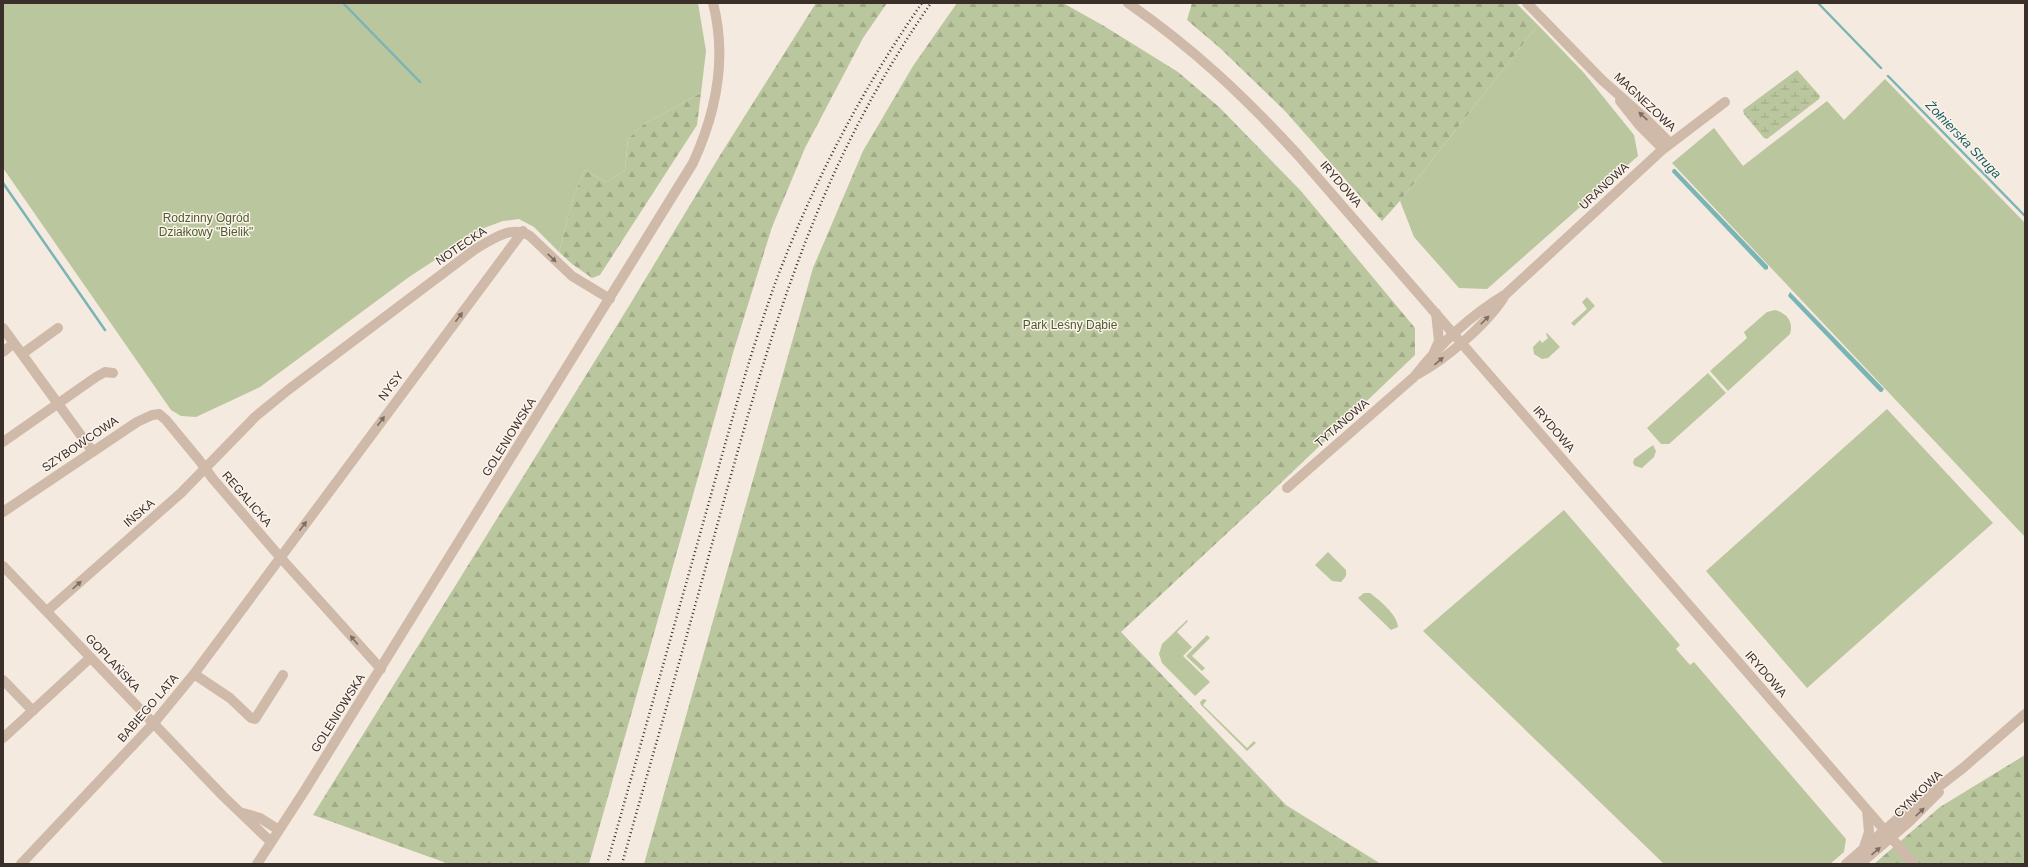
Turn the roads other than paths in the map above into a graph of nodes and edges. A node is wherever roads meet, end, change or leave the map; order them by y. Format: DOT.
graph roads {
  1 [pos="713,3"];
  2 [pos="1128,3"];
  3 [pos="1138,3"];
  4 [pos="1527,3"];
  5 [pos="1160,25"];
  6 [pos="1725,102"];
  7 [pos="1666,146"];
  8 [pos="523,231"];
  9 [pos="610,299"];
  10 [pos="1436,313"];
  11 [pos="3,328"];
  12 [pos="58,328"];
  13 [pos="1458,338"];
  14 [pos="14,343"];
  15 [pos="349,345"];
  16 [pos="3,352"];
  17 [pos="22,354"];
  18 [pos="1432,355"];
  19 [pos="113,373"];
  20 [pos="1414,377"];
  21 [pos="58,404"];
  22 [pos="3,442"];
  23 [pos="93,452"];
  24 [pos="206,469"];
  25 [pos="1287,488"];
  26 [pos="3,512"];
  27 [pos="280,557"];
  28 [pos="3,566"];
  29 [pos="48,611"];
  30 [pos="90,658"];
  31 [pos="381,668"];
  32 [pos="194,674"];
  33 [pos="283,675"];
  34 [pos="3,680"];
  35 [pos="33,711"];
  36 [pos="2025,714"];
  37 [pos="153,724"];
  38 [pos="3,738"];
  39 [pos="1867,810"];
  40 [pos="239,811"];
  41 [pos="279,830"];
  42 [pos="1888,834"];
  43 [pos="271,842"];
  44 [pos="1862,850"];
  45 [pos="261,863"];
  46 [pos="21,864"];
  47 [pos="1846,864"];
  48 [pos="1860,864"];
  49 [pos="1914,864"];
  1 -- 9 [label="street, GOLENIOWSKA"];
  2 -- 5 [label="street, IRYDOWA"];
  3 -- 5 [label="street, IRYDOWA"];
  4 -- 7 [label="street, MAGNEZOWA"];
  5 -- 10 [label="street, IRYDOWA"];
  6 -- 7 [label="street, URANOWA"];
  7 -- 13 [label="street, URANOWA"];
  8 -- 9 [label="street, one-way"];
  8 -- 15 [label="street, NOTECKA"];
  27 -- 8 [label="street, NYSY, one-way"];
  9 -- 31 [label="street, GOLENIOWSKA"];
  10 -- 13 [label="street, IRYDOWA"];
  10 -- 18 [label="street, TYTANOWA"];
  11 -- 14 [label="street"];
  12 -- 17 [label="street"];
  13 -- 18 [label="street, TYTANOWA"];
  20 -- 13 [label="street, TYTANOWA, one-way"];
  13 -- 39 [label="street, IRYDOWA"];
  14 -- 16 [label="street"];
  14 -- 17 [label="street"];
  15 -- 24 [label="street, REGALICKA"];
  17 -- 21 [label="street"];
  18 -- 20 [label="street, TYTANOWA"];
  19 -- 21 [label="street"];
  20 -- 25 [label="street, TYTANOWA"];
  21 -- 22 [label="street"];
  21 -- 23 [label="street"];
  23 -- 24 [label="street, SZYBOWCOWA"];
  23 -- 26 [label="street, SZYBOWCOWA"];
  24 -- 27 [label="street, REGALICKA"];
  29 -- 24 [label="street, IŃSKA, one-way"];
  31 -- 27 [label="street, REGALICKA, one-way"];
  27 -- 32 [label="street, BABIEGO LATA"];
  28 -- 29 [label="street, GOPLAŃSKA"];
  29 -- 30 [label="street, GOPLAŃSKA"];
  30 -- 35 [label="street"];
  30 -- 37 [label="street, GOPLAŃSKA"];
  31 -- 41 [label="street, GOLENIOWSKA"];
  32 -- 33 [label="street"];
  32 -- 37 [label="street, BABIEGO LATA"];
  34 -- 35 [label="street"];
  35 -- 38 [label="street"];
  36 -- 42 [label="street, CYNKOWA"];
  37 -- 40 [label="street, GOPLAŃSKA"];
  37 -- 46 [label="street, BABIEGO LATA"];
  39 -- 42 [label="street, IRYDOWA"];
  39 -- 44 [label="street"];
  40 -- 41 [label="street, GOPLAŃSKA"];
  40 -- 43 [label="street, GOPLAŃSKA"];
  41 -- 43 [label="street, GOLENIOWSKA"];
  42 -- 44 [label="street"];
  48 -- 42 [label="street, one-way"];
  42 -- 49 [label="street, IRYDOWA"];
  43 -- 45 [label="street, GOLENIOWSKA"];
  44 -- 47 [label="street"];
}
